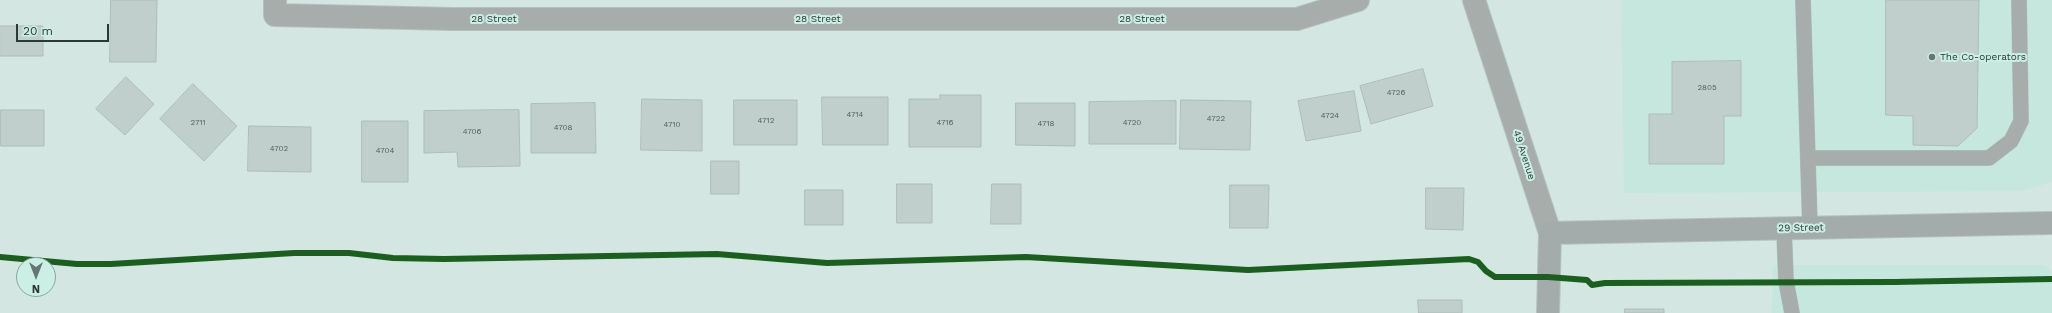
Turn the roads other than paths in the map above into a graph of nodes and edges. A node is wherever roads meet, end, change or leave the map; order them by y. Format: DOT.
graph roads {
  1 [pos="1358,0"];
  2 [pos="1474,0"];
  3 [pos="1803,0"];
  4 [pos="2019,0"];
  5 [pos="275,8"];
  6 [pos="1808,158"];
  7 [pos="2052,223"];
  8 [pos="1784,228"];
  9 [pos="1810,228"];
  10 [pos="1550,233"];
  11 [pos="1548,313"];
  12 [pos="1792,313"];
  1 -- 5 [label="street, 28 Street"];
  2 -- 10 [label="street, 49 Avenue"];
  3 -- 6 [label="lane"];
  4 -- 6 [label="lane"];
  6 -- 9 [label="lane"];
  7 -- 9 [label="street, 29 Street"];
  8 -- 9 [label="street, 29 Street"];
  8 -- 10 [label="street, 29 Street"];
  8 -- 12 [label="lane"];
  10 -- 11 [label="street, 49 Avenue"];
}
